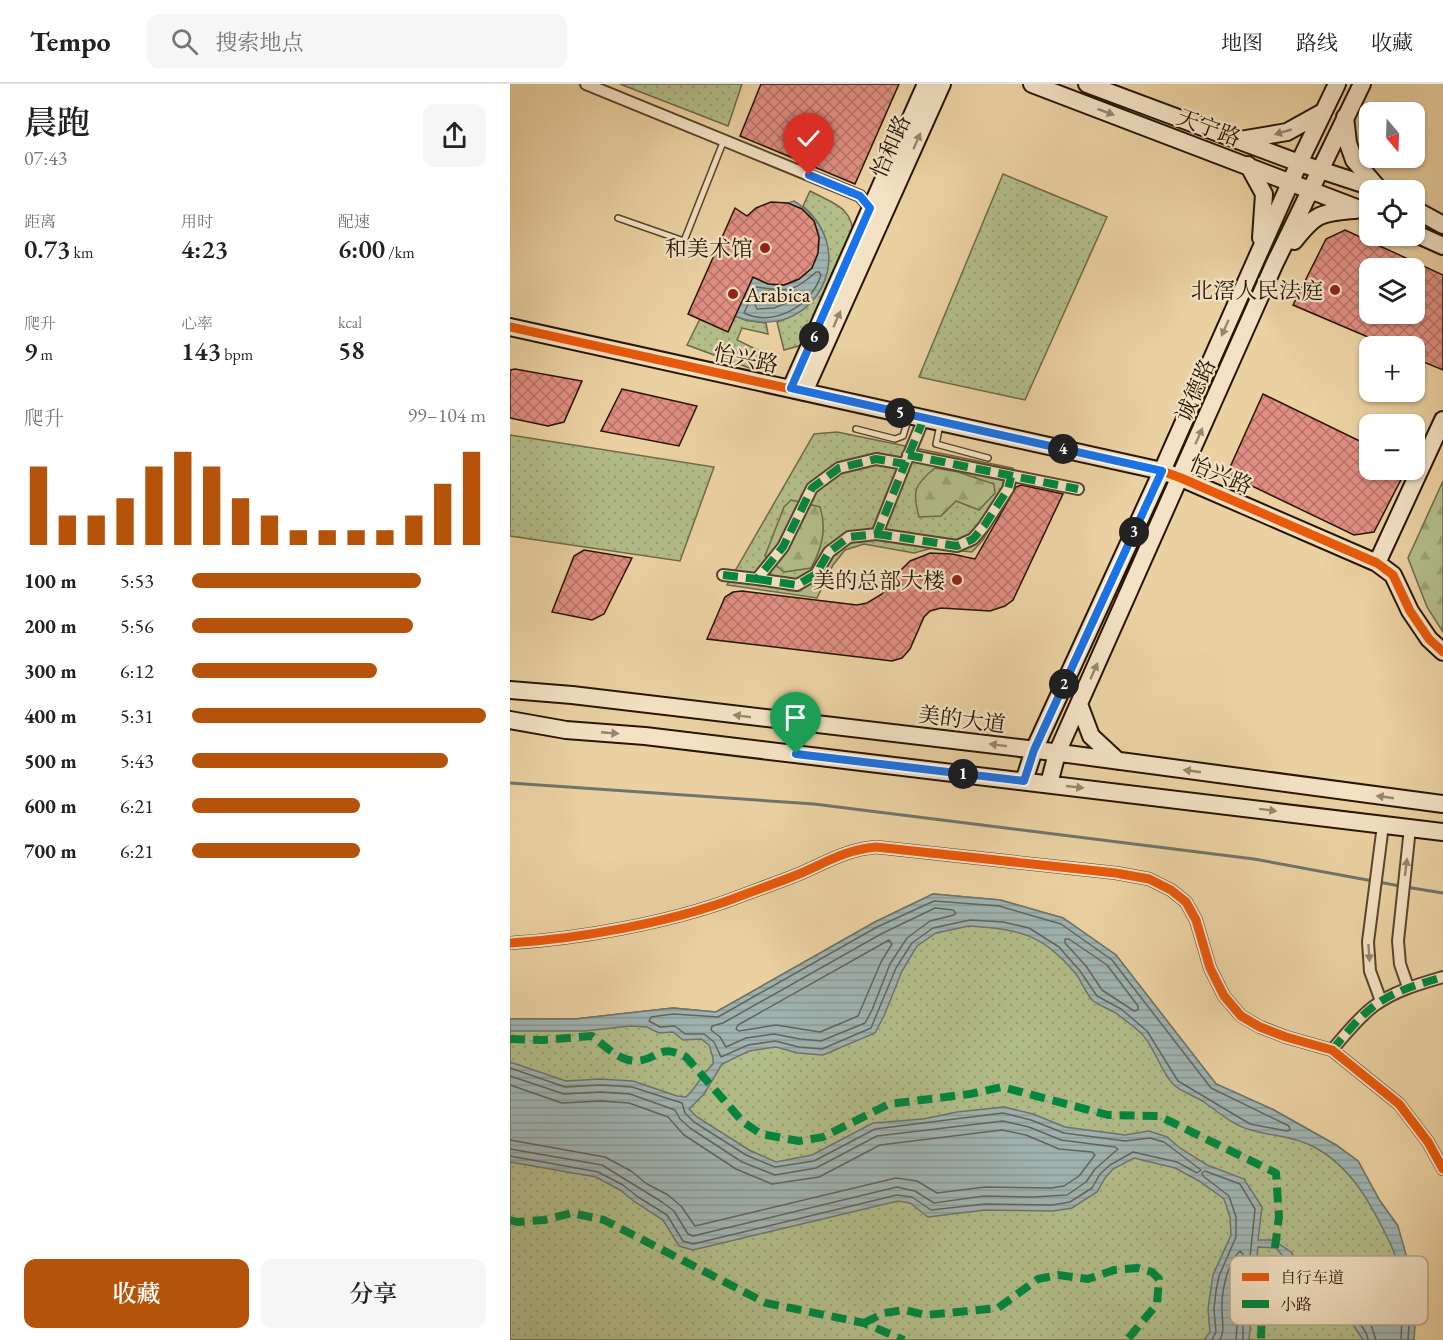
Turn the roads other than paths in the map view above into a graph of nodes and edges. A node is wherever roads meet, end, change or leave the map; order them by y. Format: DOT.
graph roads {
  1 [pos="586,84"];
  2 [pos="926,84"];
  3 [pos="942,84"];
  4 [pos="1032,84"];
  5 [pos="1087,84"];
  6 [pos="1337,84"];
  7 [pos="1362,84"];
  8 [pos="1323,112"];
  9 [pos="1345,117"];
  10 [pos="724,140"];
  11 [pos="1239,140"];
  12 [pos="1299,163"];
  13 [pos="1248,165"];
  14 [pos="1320,170"];
  15 [pos="1371,180"];
  16 [pos="1291,183"];
  17 [pos="1359,183"];
  18 [pos="1311,192"];
  19 [pos="865,202"];
  20 [pos="1359,209"];
  21 [pos="1359,211"];
  22 [pos="1425,215"];
  23 [pos="618,218"];
  24 [pos="1443,225"];
  25 [pos="1425,238"];
  26 [pos="1443,246"];
  27 [pos="1261,247"];
  28 [pos="1274,265"];
  29 [pos="510,327"];
  30 [pos="798,390"];
  31 [pos="925,418"];
  32 [pos="1443,420"];
  33 [pos="856,429"];
  34 [pos="988,458"];
  35 [pos="907,460"];
  36 [pos="1162,471"];
  37 [pos="1011,477"];
  38 [pos="1181,478"];
  39 [pos="1078,489"];
  40 [pos="876,534"];
  41 [pos="1377,563"];
  42 [pos="723,575"];
  43 [pos="757,579"];
  44 [pos="1443,652"];
  45 [pos="510,682"];
  46 [pos="510,690"];
  47 [pos="572,694"];
  48 [pos="1079,704"];
  49 [pos="510,720"];
  50 [pos="510,727"];
  51 [pos="566,730"];
  52 [pos="1034,750"];
  53 [pos="1057,753"];
  54 [pos="1118,761"];
  55 [pos="1024,781"];
  56 [pos="1049,784"];
  57 [pos="1443,804"];
  58 [pos="1383,825"];
  59 [pos="1410,828"];
  60 [pos="1443,832"];
  61 [pos="510,943"];
  62 [pos="1443,978"];
  63 [pos="1408,987"];
  64 [pos="1381,1001"];
  65 [pos="1332,1050"];
  66 [pos="1443,1169"];
  1 -- 10 [label="street"];
  2 -- 19 [label="main road, 怡和路"];
  30 -- 3 [label="main road, 怡和路, one-way"];
  4 -- 13 [label="main road, 天宁路, one-way"];
  5 -- 11 [label="main road, 天宁路"];
  6 -- 8 [label="main road, 诚德路"];
  7 -- 9 [label="main road, 诚德路"];
  8 -- 11 [label="main road, one-way"];
  8 -- 12 [label="main road, 诚德路"];
  9 -- 14 [label="main road, 诚德路"];
  9 -- 15 [label="main road"];
  10 -- 19 [label="street"];
  10 -- 23 [label="lane"];
  11 -- 12 [label="main road, 天宁路"];
  12 -- 14 [label="main road, 天宁路"];
  12 -- 16 [label="main road, 诚德路"];
  13 -- 16 [label="main road, 天宁路"];
  13 -- 27 [label="main road"];
  14 -- 17 [label="main road, 天宁路"];
  14 -- 18 [label="main road, 诚德路"];
  16 -- 18 [label="main road, 天宁路"];
  16 -- 27 [label="main road, 诚德路"];
  18 -- 20 [label="main road, 天宁路"];
  18 -- 28 [label="main road, 诚德路"];
  19 -- 30 [label="main road, 怡和路"];
  21 -- 28 [label="main road"];
  22 -- 24 [label="main road"];
  25 -- 26 [label="main road"];
  27 -- 36 [label="main road, 诚德路, one-way"];
  38 -- 28 [label="main road, 诚德路, one-way"];
  29 -- 30 [label="main road, 怡兴路"];
  30 -- 31 [label="main road, 怡兴路"];
  31 -- 33 [label="lane"];
  31 -- 34 [label="lane"];
  31 -- 35 [label="street"];
  31 -- 36 [label="main road, 怡兴路"];
  32 -- 41 [label="main road"];
  35 -- 37 [label="street"];
  35 -- 40 [label="street"];
  35 -- 43 [label="street"];
  36 -- 38 [label="main road, 怡兴路"];
  36 -- 52 [label="main road, 诚德路"];
  37 -- 39 [label="street"];
  37 -- 40 [label="street"];
  38 -- 41 [label="main road, 怡兴路"];
  48 -- 38 [label="main road, 诚德路, one-way"];
  40 -- 43 [label="street"];
  41 -- 44 [label="main road, 怡兴路"];
  42 -- 43 [label="street"];
  45 -- 47 [label="main road"];
  46 -- 47 [label="main road, 美的大道"];
  52 -- 47 [label="main road, 美的大道, one-way"];
  48 -- 53 [label="main road, 诚德路"];
  48 -- 54 [label="main road"];
  49 -- 51 [label="main road"];
  50 -- 51 [label="main road"];
  51 -- 55 [label="main road, one-way"];
  52 -- 53 [label="main road, 美的大道"];
  52 -- 55 [label="main road, 诚德路"];
  53 -- 54 [label="main road, 美的大道"];
  53 -- 56 [label="main road, 诚德路"];
  57 -- 54 [label="main road, 美的大道, one-way"];
  55 -- 56 [label="main road"];
  56 -- 58 [label="main road, one-way"];
  58 -- 59 [label="main road"];
  58 -- 64 [label="street, one-way"];
  59 -- 60 [label="main road"];
  63 -- 59 [label="street, one-way"];
  61 -- 65 [label="street"];
  62 -- 63 [label="street"];
  63 -- 64 [label="street"];
  64 -- 65 [label="street"];
  65 -- 66 [label="street"];
}
